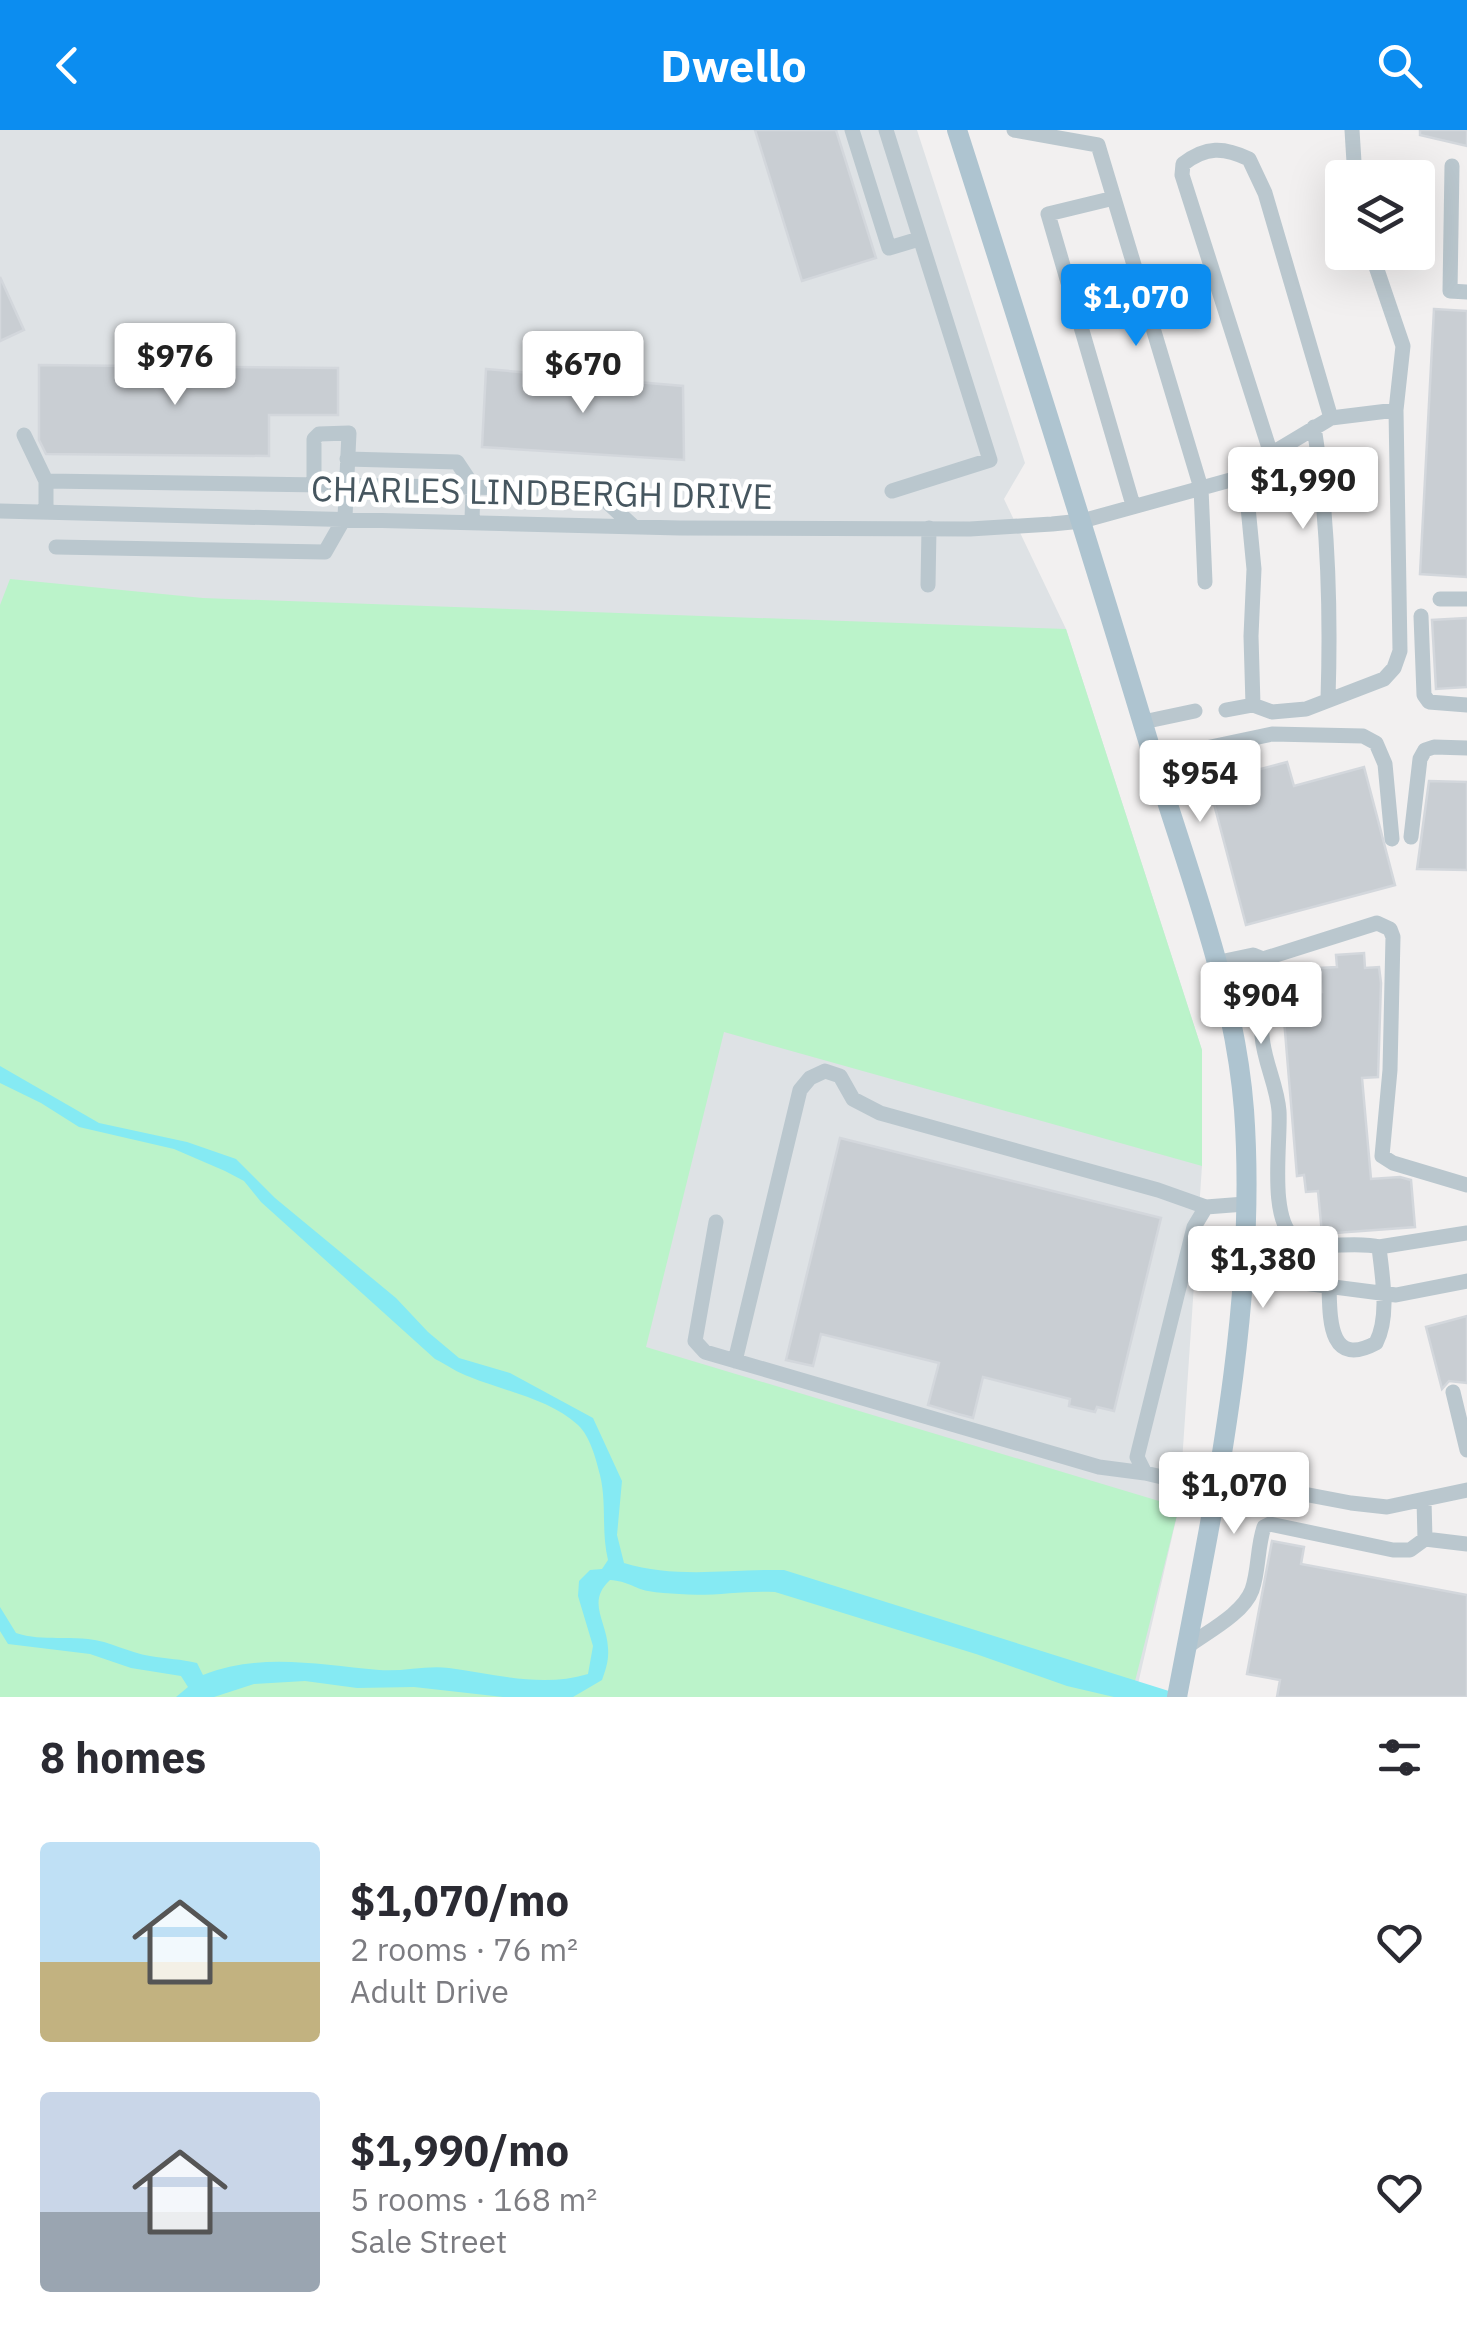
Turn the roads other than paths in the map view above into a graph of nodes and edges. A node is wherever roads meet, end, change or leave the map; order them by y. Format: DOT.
graph roads {
  1 [pos="852,130"];
  2 [pos="886,130"];
  3 [pos="957,130"];
  4 [pos="1014,130"];
  5 [pos="1352,130"];
  6 [pos="1354,160"];
  7 [pos="1452,166"];
  8 [pos="1114,198"];
  9 [pos="919,239"];
  10 [pos="1377,270"];
  11 [pos="1467,292"];
  12 [pos="1396,410"];
  13 [pos="1331,418"];
  14 [pos="1314,427"];
  15 [pos="24,435"];
  16 [pos="1272,454"];
  17 [pos="348,458"];
  18 [pos="1246,476"];
  19 [pos="46,481"];
  20 [pos="314,483"];
  21 [pos="346,483"];
  22 [pos="473,486"];
  23 [pos="1200,488"];
  24 [pos="892,490"];
  25 [pos="1133,506"];
  26 [pos="0,511"];
  27 [pos="46,512"];
  28 [pos="345,518"];
  29 [pos="472,521"];
  30 [pos="1082,522"];
  31 [pos="633,526"];
  32 [pos="929,528"];
  33 [pos="56,546"];
  34 [pos="1206,582"];
  35 [pos="928,585"];
  36 [pos="1440,599"];
  37 [pos="1467,599"];
  38 [pos="1421,616"];
  39 [pos="1328,699"];
  40 [pos="1252,705"];
  41 [pos="1467,705"];
  42 [pos="1226,710"];
  43 [pos="1195,712"];
  44 [pos="1143,722"];
  45 [pos="1467,748"];
  46 [pos="1154,759"];
  47 [pos="1411,836"];
  48 [pos="1392,839"];
  49 [pos="1263,959"];
  50 [pos="1215,963"];
  51 [pos="1467,1184"];
  52 [pos="1245,1204"];
  53 [pos="1206,1207"];
  54 [pos="716,1222"];
  55 [pos="1467,1233"];
  56 [pos="1379,1247"];
  57 [pos="1242,1275"];
  58 [pos="1467,1280"];
  59 [pos="1328,1286"];
  60 [pos="1384,1293"];
  61 [pos="735,1360"];
  62 [pos="1454,1392"];
  63 [pos="1467,1450"];
  64 [pos="1145,1473"];
  65 [pos="1218,1484"];
  66 [pos="1467,1490"];
  67 [pos="1424,1500"];
  68 [pos="1424,1539"];
  69 [pos="1467,1544"];
  70 [pos="1187,1647"];
  71 [pos="1178,1691"];
  1 -- 9 [label="street"];
  2 -- 9 [label="street"];
  3 -- 30 [label="main road"];
  4 -- 8 [label="street"];
  5 -- 6 [label="street"];
  7 -- 11 [label="street"];
  8 -- 23 [label="street"];
  8 -- 25 [label="street"];
  9 -- 24 [label="street"];
  10 -- 12 [label="street"];
  12 -- 13 [label="street"];
  12 -- 39 [label="street"];
  13 -- 14 [label="street"];
  13 -- 16 [label="street"];
  14 -- 16 [label="street"];
  14 -- 39 [label="street"];
  15 -- 19 [label="street"];
  16 -- 18 [label="street"];
  17 -- 20 [label="street"];
  17 -- 21 [label="street"];
  17 -- 22 [label="street"];
  18 -- 23 [label="street, CHARLES LINDBERGH DRIVE"];
  18 -- 40 [label="street"];
  19 -- 20 [label="street"];
  19 -- 27 [label="street"];
  20 -- 21 [label="street"];
  21 -- 22 [label="street"];
  21 -- 28 [label="street"];
  22 -- 29 [label="street"];
  22 -- 31 [label="street"];
  23 -- 25 [label="street, CHARLES LINDBERGH DRIVE"];
  23 -- 34 [label="street"];
  25 -- 30 [label="street, CHARLES LINDBERGH DRIVE"];
  26 -- 27 [label="street, CHARLES LINDBERGH DRIVE"];
  27 -- 28 [label="street, CHARLES LINDBERGH DRIVE"];
  28 -- 29 [label="street, CHARLES LINDBERGH DRIVE"];
  28 -- 33 [label="street"];
  29 -- 31 [label="street, CHARLES LINDBERGH DRIVE"];
  30 -- 32 [label="street, CHARLES LINDBERGH DRIVE"];
  30 -- 44 [label="main road"];
  31 -- 32 [label="street, CHARLES LINDBERGH DRIVE"];
  32 -- 35 [label="street"];
  36 -- 37 [label="street"];
  38 -- 41 [label="street"];
  39 -- 40 [label="street"];
  40 -- 42 [label="street"];
  43 -- 44 [label="street"];
  44 -- 46 [label="main road"];
  45 -- 47 [label="street"];
  46 -- 48 [label="street"];
  46 -- 50 [label="main road"];
  49 -- 50 [label="street"];
  49 -- 51 [label="street"];
  49 -- 56 [label="street"];
  50 -- 52 [label="main road"];
  52 -- 53 [label="street"];
  52 -- 57 [label="main road"];
  53 -- 61 [label="street"];
  53 -- 64 [label="street"];
  54 -- 61 [label="street"];
  55 -- 56 [label="street"];
  56 -- 60 [label="street"];
  57 -- 59 [label="street"];
  57 -- 65 [label="main road"];
  58 -- 60 [label="street"];
  59 -- 60 [label="street"];
  59 -- 60 [label="street"];
  61 -- 64 [label="street"];
  62 -- 63 [label="street"];
  64 -- 65 [label="street"];
  65 -- 67 [label="street"];
  65 -- 70 [label="main road"];
  66 -- 67 [label="street"];
  67 -- 68 [label="street"];
  68 -- 69 [label="street"];
  68 -- 70 [label="street"];
  70 -- 71 [label="main road"];
}
